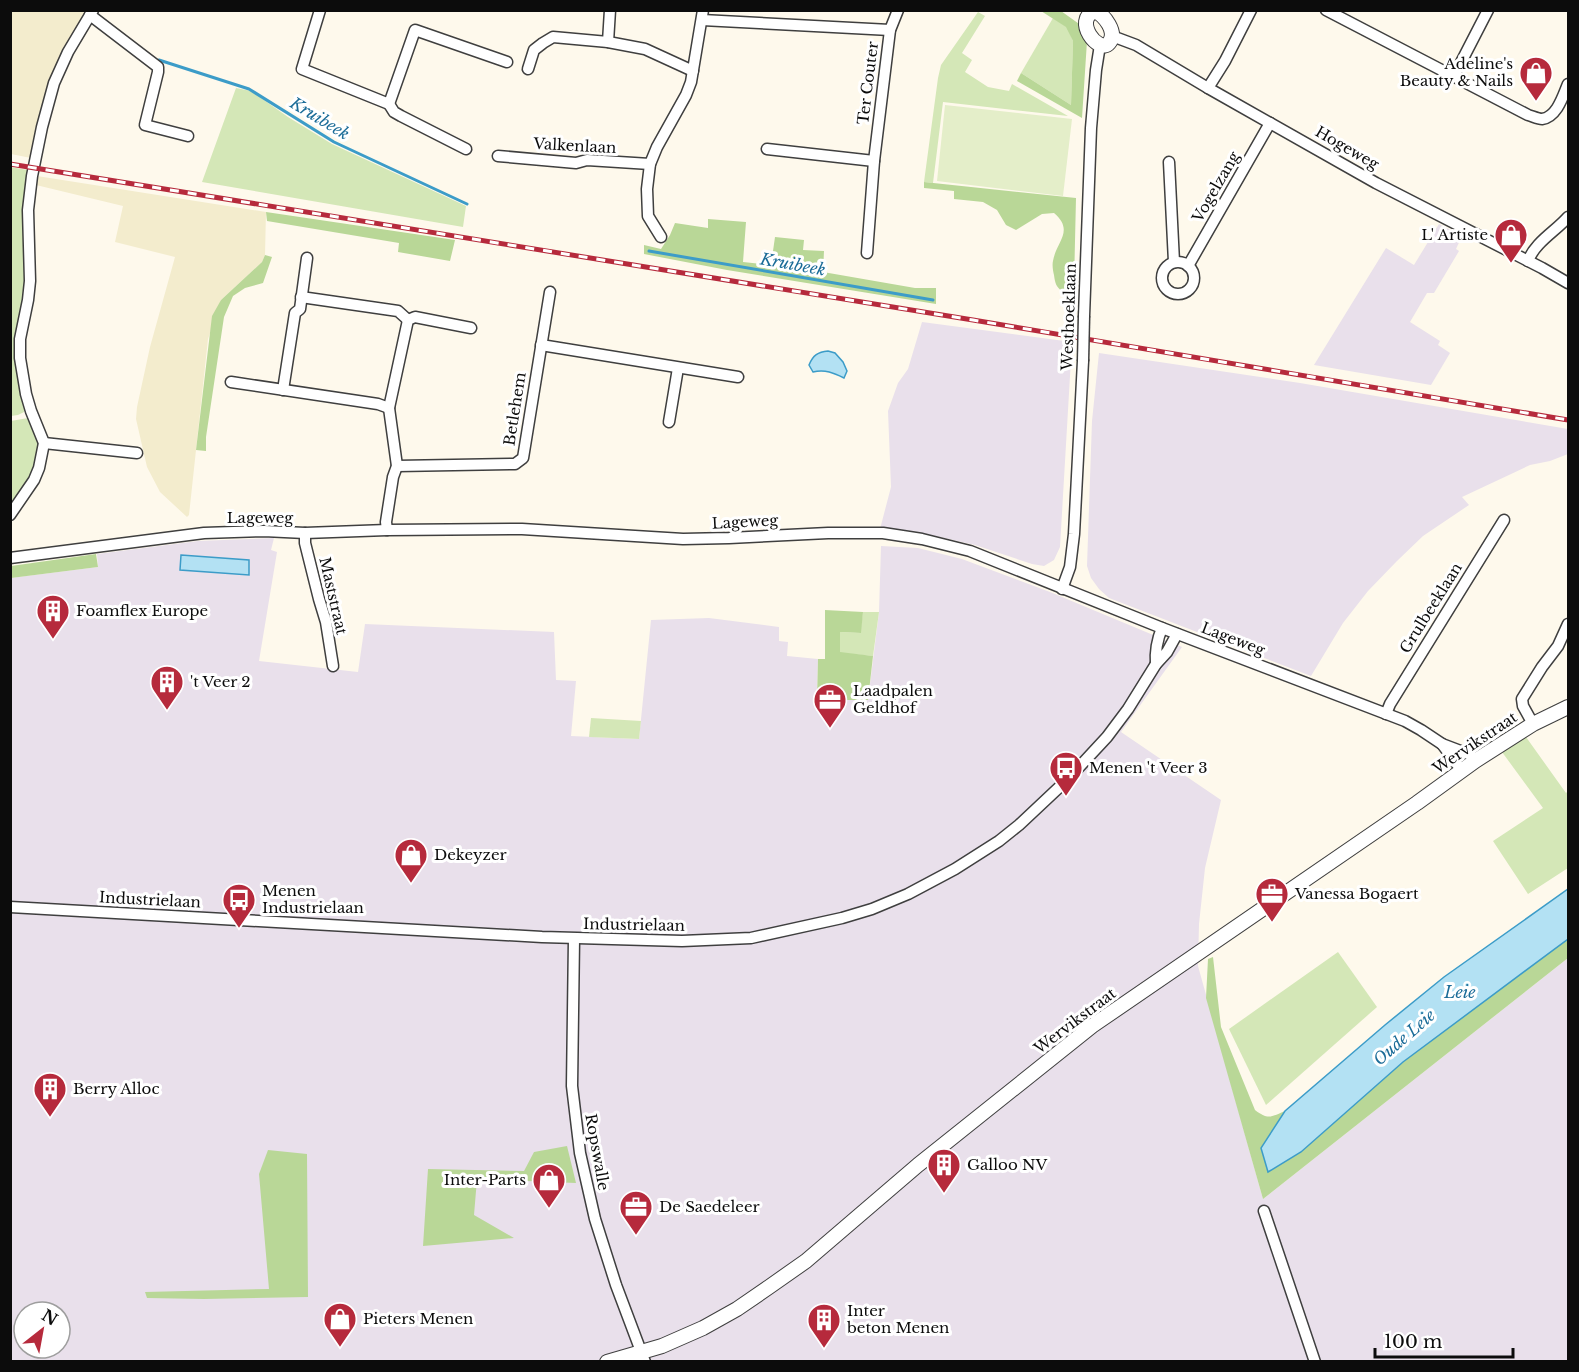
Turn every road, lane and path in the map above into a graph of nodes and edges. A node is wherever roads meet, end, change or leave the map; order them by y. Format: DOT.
graph roads {
  1 [pos="320,10"];
  2 [pos="610,10"];
  3 [pos="897,10"];
  4 [pos="1251,10"];
  5 [pos="1326,10"];
  6 [pos="1488,10"];
  7 [pos="92,13"];
  8 [pos="1092,13"];
  9 [pos="702,15"];
  10 [pos="890,30"];
  11 [pos="1112,36"];
  12 [pos="608,42"];
  13 [pos="1100,45"];
  14 [pos="507,62"];
  15 [pos="528,69"];
  16 [pos="693,71"];
  17 [pos="1454,76"];
  18 [pos="1569,84"];
  19 [pos="1208,88"];
  20 [pos="389,104"];
  21 [pos="1270,123"];
  22 [pos="188,136"];
  23 [pos="466,149"];
  24 [pos="767,149"];
  25 [pos="498,156"];
  26 [pos="874,161"];
  27 [pos="1169,162"];
  28 [pos="650,164"];
  29 [pos="1569,217"];
  30 [pos="661,237"];
  31 [pos="867,253"];
  32 [pos="307,258"];
  33 [pos="1528,261"];
  34 [pos="1174,262"];
  35 [pos="1188,266"];
  36 [pos="1569,283"];
  37 [pos="550,292"];
  38 [pos="301,297"];
  39 [pos="408,320"];
  40 [pos="471,328"];
  41 [pos="541,345"];
  42 [pos="678,368"];
  43 [pos="738,377"];
  44 [pos="231,382"];
  45 [pos="283,390"];
  46 [pos="389,408"];
  47 [pos="669,422"];
  48 [pos="44,443"];
  49 [pos="137,453"];
  50 [pos="397,466"];
  51 [pos="10,515"];
  52 [pos="1504,520"];
  53 [pos="387,530"];
  54 [pos="305,533"];
  55 [pos="10,558"];
  56 [pos="1062,588"];
  57 [pos="1569,624"];
  58 [pos="1162,628"];
  59 [pos="1177,634"];
  60 [pos="1156,664"];
  61 [pos="333,666"];
  62 [pos="1569,708"];
  63 [pos="1386,714"];
  64 [pos="1533,724"];
  65 [pos="1442,744"];
  66 [pos="1475,761"];
  67 [pos="1462,771"];
  68 [pos="10,907"];
  69 [pos="574,939"];
  70 [pos="1264,1211"];
  71 [pos="643,1357"];
  72 [pos="607,1362"];
  73 [pos="1315,1362"];
  1 -- 20 [label="street"];
  2 -- 12 [label="street"];
  3 -- 10 [label="street, Ter Couter"];
  4 -- 19 [label="street"];
  5 -- 17 [label="street"];
  6 -- 17 [label="street"];
  7 -- 22 [label="street"];
  7 -- 48 [label="street"];
  8 -- 11 [label="street"];
  8 -- 13 [label="street"];
  9 -- 10 [label="street"];
  9 -- 16 [label="street"];
  10 -- 26 [label="street, Ter Couter"];
  11 -- 13 [label="street"];
  11 -- 19 [label="street, Hogeweg"];
  12 -- 15 [label="street"];
  12 -- 16 [label="street"];
  13 -- 56 [label="street, Westhoeklaan, bridge"];
  14 -- 20 [label="street"];
  16 -- 28 [label="street"];
  17 -- 18 [label="street"];
  19 -- 21 [label="street, Hogeweg"];
  20 -- 23 [label="street"];
  21 -- 33 [label="street, Hogeweg"];
  21 -- 35 [label="street, Vogelzang"];
  24 -- 26 [label="street"];
  25 -- 28 [label="street, Valkenlaan"];
  26 -- 31 [label="street, Ter Couter"];
  27 -- 34 [label="street, Vogelzang"];
  28 -- 30 [label="street"];
  29 -- 33 [label="street"];
  32 -- 38 [label="street"];
  33 -- 36 [label="street, Hogeweg"];
  34 -- 35 [label="street"];
  34 -- 35 [label="street, Vogelzang"];
  37 -- 41 [label="street, Betlehem"];
  38 -- 39 [label="street"];
  38 -- 45 [label="street"];
  39 -- 40 [label="street"];
  39 -- 46 [label="street"];
  41 -- 42 [label="street"];
  41 -- 50 [label="street, Betlehem"];
  42 -- 43 [label="street"];
  42 -- 47 [label="street"];
  44 -- 45 [label="street"];
  45 -- 46 [label="street"];
  46 -- 50 [label="street"];
  48 -- 49 [label="street"];
  48 -- 51 [label="street"];
  50 -- 53 [label="street"];
  52 -- 63 [label="street, Grulbeeklaan"];
  53 -- 54 [label="street, Lageweg"];
  53 -- 56 [label="street, Lageweg"];
  54 -- 55 [label="street, Lageweg"];
  54 -- 61 [label="street, Maststraat"];
  56 -- 58 [label="street, Lageweg"];
  57 -- 64 [label="street"];
  58 -- 59 [label="street, Lageweg"];
  58 -- 60 [label="street, Industrielaan"];
  59 -- 60 [label="street, Industrielaan"];
  59 -- 63 [label="street, Lageweg"];
  60 -- 69 [label="street, Industrielaan"];
  62 -- 64 [label="street, Wervikstraat"];
  63 -- 65 [label="street, Lageweg"];
  64 -- 66 [label="street, Wervikstraat"];
  65 -- 66 [label="street, Lageweg"];
  65 -- 67 [label="street, Lageweg"];
  66 -- 67 [label="street, Wervikstraat"];
  67 -- 71 [label="street, Wervikstraat"];
  68 -- 69 [label="street, Industrielaan"];
  69 -- 71 [label="street, Ropswalle"];
  70 -- 73 [label="street"];
  71 -- 72 [label="street, Wervikstraat"];
}
